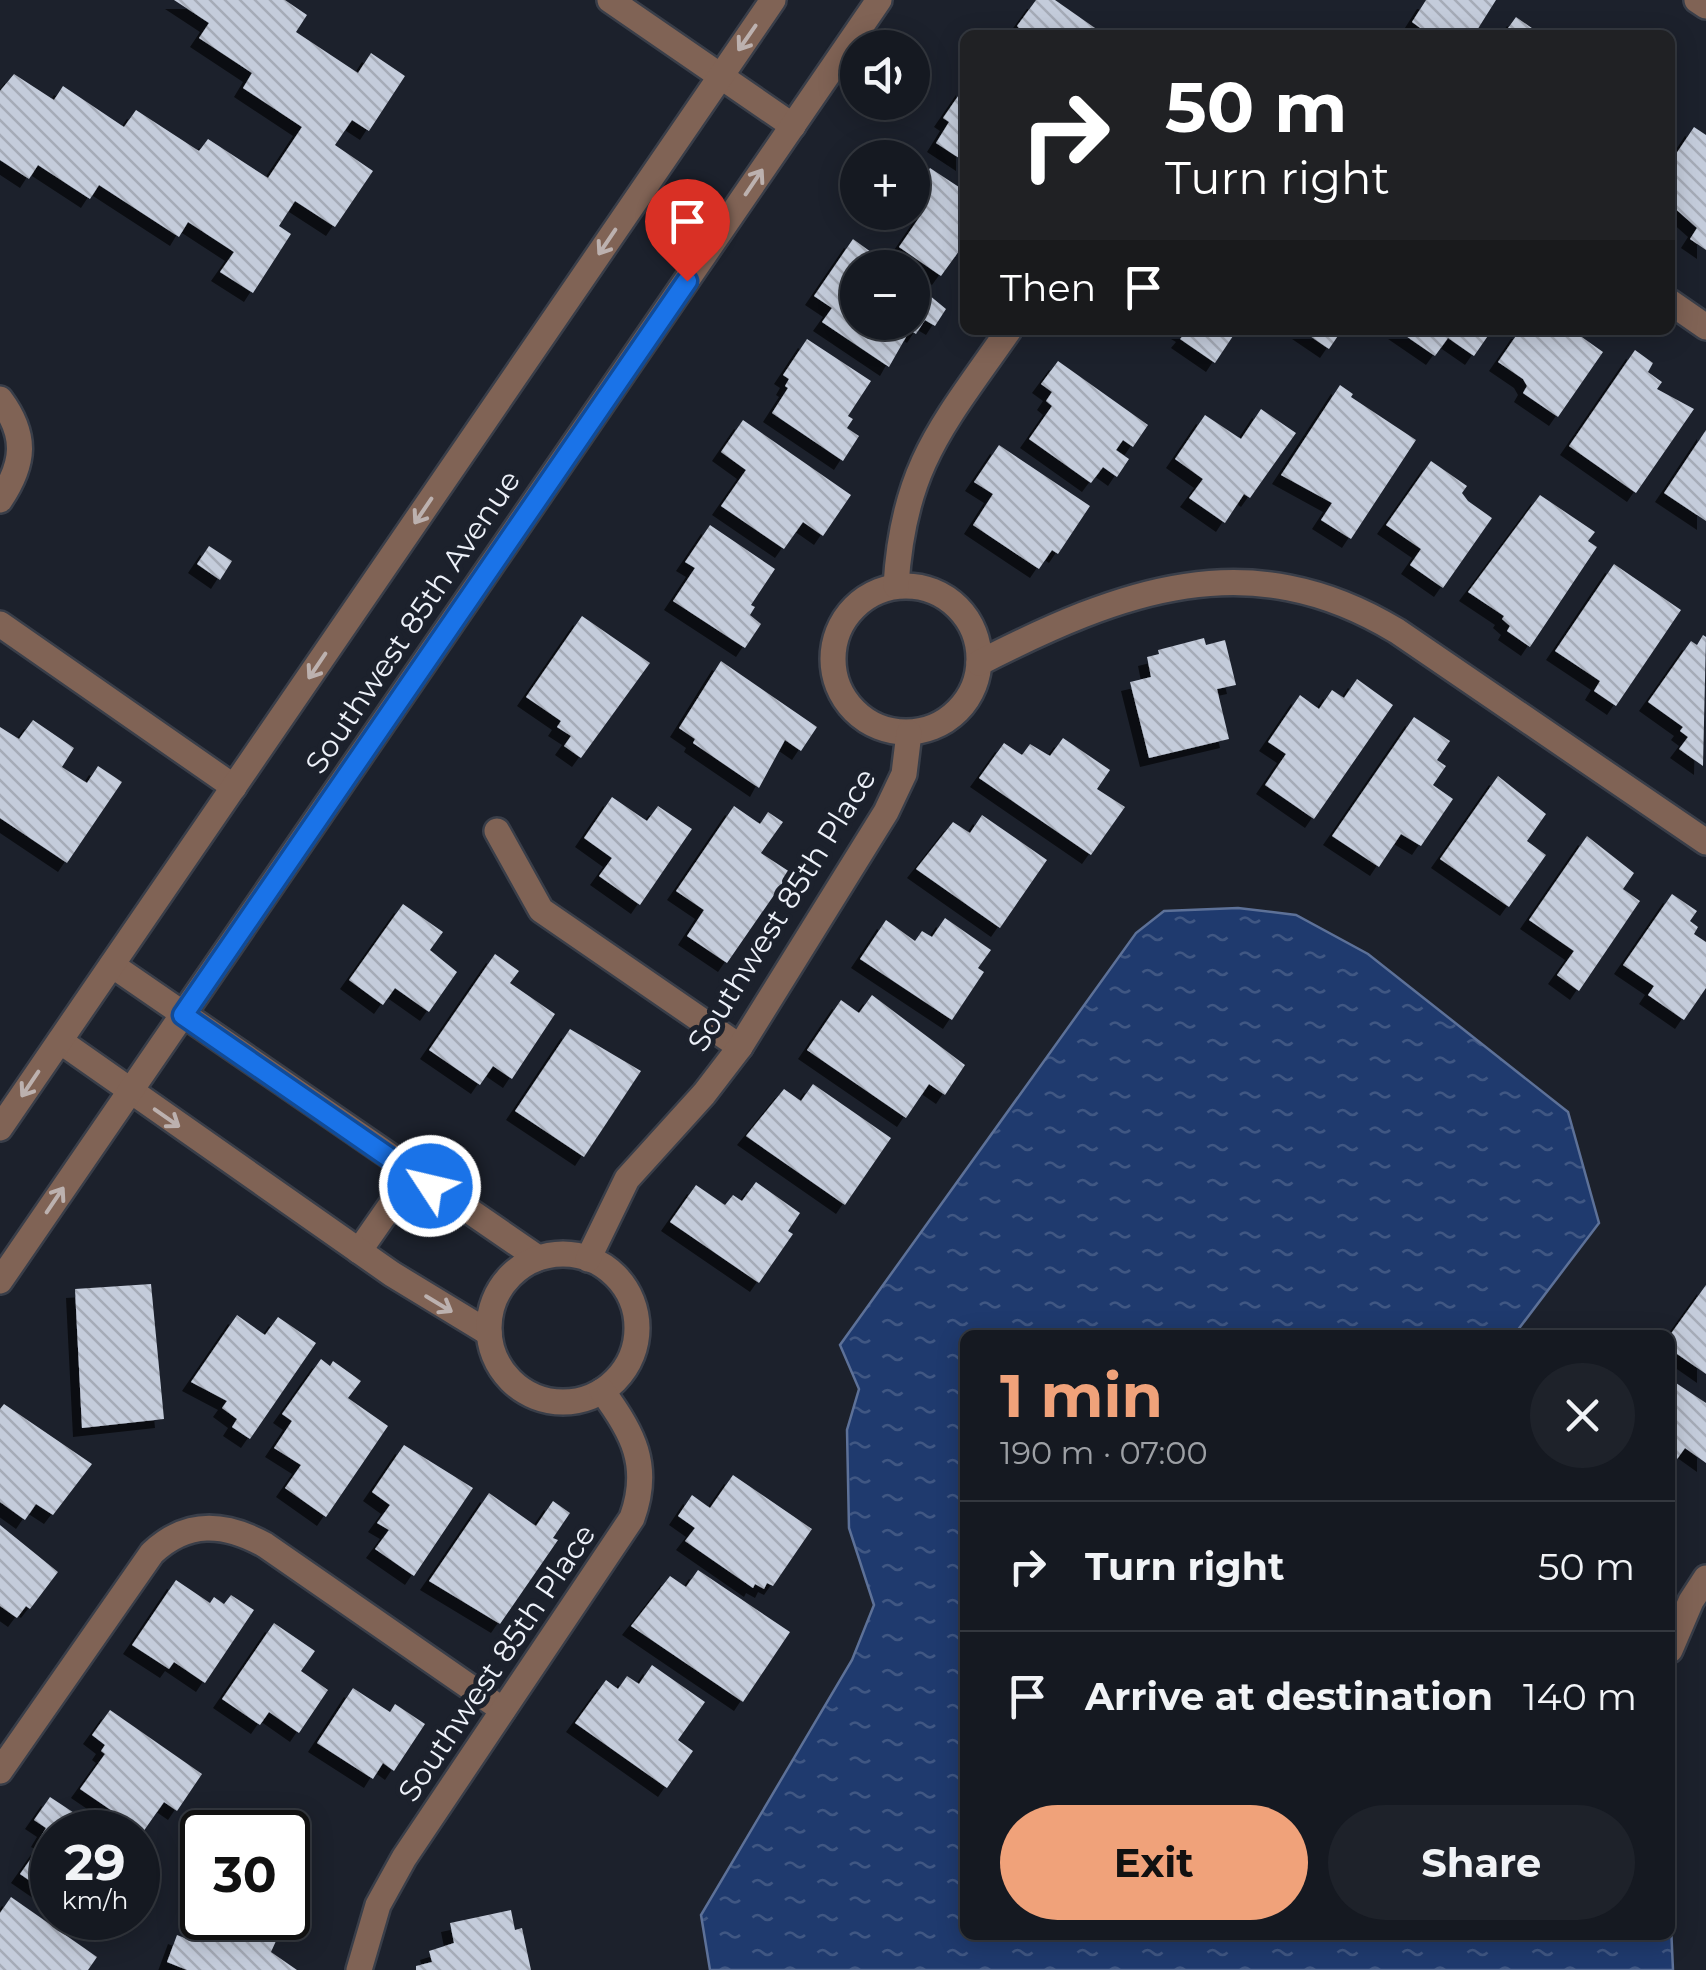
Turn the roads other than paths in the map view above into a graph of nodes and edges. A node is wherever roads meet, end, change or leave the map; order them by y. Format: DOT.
graph roads {
  1 [pos="610,0"];
  2 [pos="773,0"];
  3 [pos="879,0"];
  4 [pos="1697,0"];
  5 [pos="1706,6"];
  6 [pos="721,75"];
  7 [pos="793,126"];
  8 [pos="1675,305"];
  9 [pos="1706,327"];
  10 [pos="1005,335"];
  11 [pos="0,400"];
  12 [pos="0,500"];
  13 [pos="896,586"];
  14 [pos="0,624"];
  15 [pos="980,663"];
  16 [pos="909,733"];
  17 [pos="234,787"];
  18 [pos="497,831"];
  19 [pos="1706,842"];
  20 [pos="112,965"];
  21 [pos="183,1015"];
  22 [pos="60,1041"];
  23 [pos="740,1047"];
  24 [pos="130,1092"];
  25 [pos="0,1128"];
  26 [pos="412,1174"];
  27 [pos="359,1252"];
  28 [pos="538,1258"];
  29 [pos="588,1258"];
  30 [pos="0,1281"];
  31 [pos="488,1332"];
  32 [pos="602,1391"];
  33 [pos="1706,1578"];
  34 [pos="1675,1638"];
  35 [pos="503,1710"];
  36 [pos="0,1772"];
  37 [pos="358,1970"];
  1 -- 6 [label="street"];
  2 -- 6 [label="street, Southwest 85th Avenue, one-way"];
  3 -- 7 [label="street, Southwest 85th Avenue"];
  4 -- 5 [label="street"];
  6 -- 7 [label="street"];
  6 -- 17 [label="street, Southwest 85th Avenue, one-way"];
  21 -- 7 [label="street, Southwest 85th Avenue, one-way"];
  8 -- 9 [label="street"];
  10 -- 13 [label="street"];
  11 -- 12 [label="street"];
  13 -- 15 [label="street"];
  13 -- 16 [label="street"];
  14 -- 17 [label="street"];
  15 -- 16 [label="street"];
  15 -- 19 [label="street"];
  16 -- 23 [label="street, Southwest 85th Place"];
  17 -- 20 [label="street, Southwest 85th Avenue"];
  18 -- 23 [label="street"];
  20 -- 21 [label="street"];
  20 -- 22 [label="street, Southwest 85th Avenue"];
  21 -- 24 [label="street, Southwest 85th Avenue"];
  21 -- 26 [label="street"];
  22 -- 24 [label="street"];
  22 -- 25 [label="street, Southwest 85th Avenue, one-way"];
  23 -- 29 [label="street, Southwest 85th Place"];
  24 -- 27 [label="street, one-way"];
  30 -- 24 [label="street, Southwest 85th Avenue, one-way"];
  26 -- 27 [label="street"];
  26 -- 28 [label="street"];
  27 -- 31 [label="street, one-way"];
  28 -- 29 [label="street"];
  28 -- 31 [label="street"];
  29 -- 32 [label="street"];
  31 -- 32 [label="street"];
  32 -- 35 [label="street, Southwest 85th Place"];
  33 -- 34 [label="street"];
  35 -- 36 [label="street"];
  35 -- 37 [label="street, Southwest 85th Place"];
}
